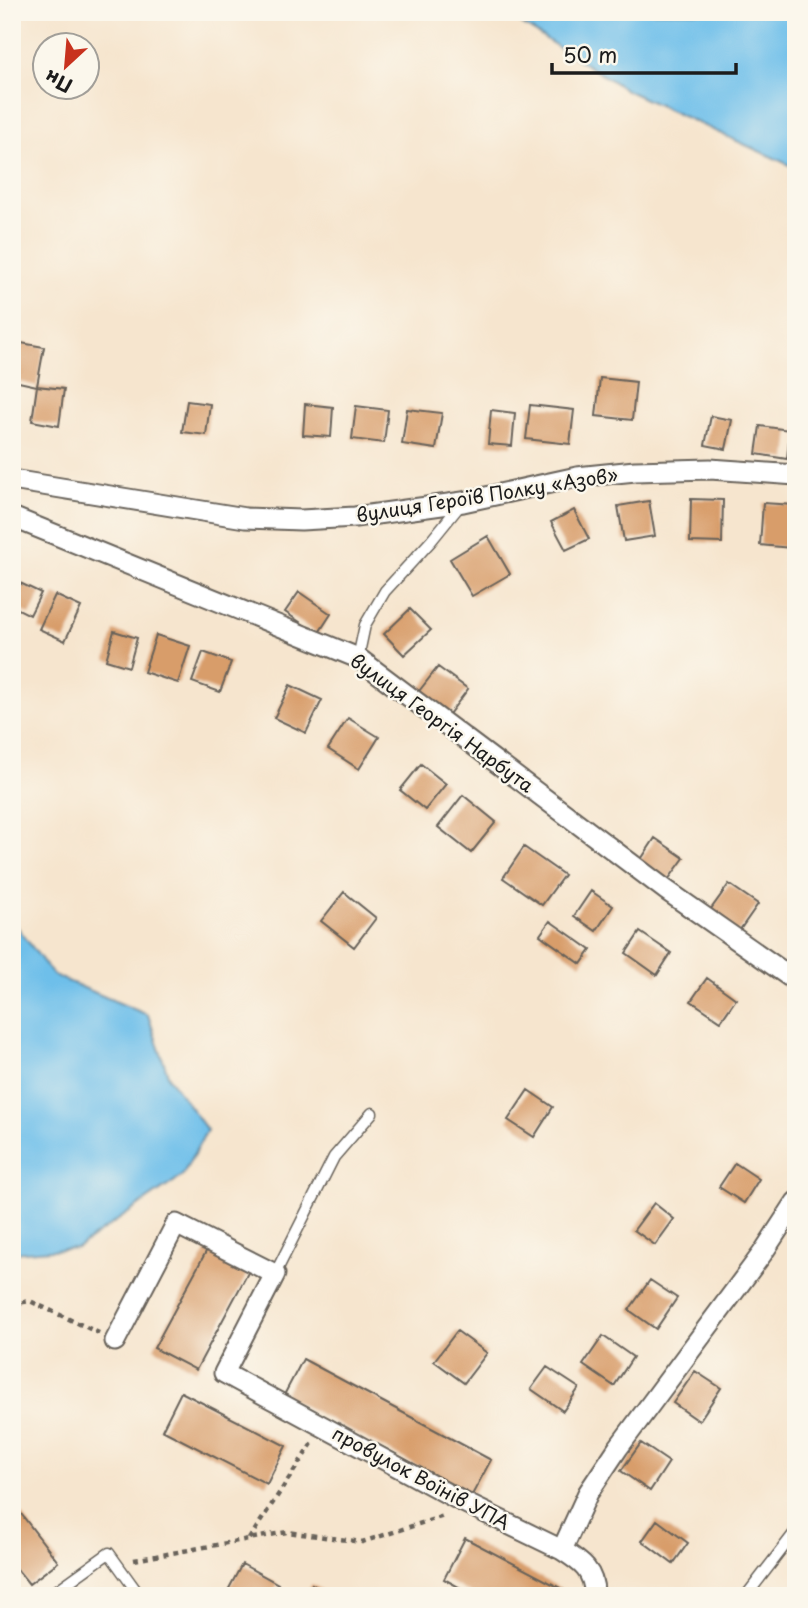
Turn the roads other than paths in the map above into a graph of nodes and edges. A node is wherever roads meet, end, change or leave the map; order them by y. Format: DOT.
graph roads {
  1 [pos="796,475"];
  2 [pos="12,480"];
  3 [pos="463,502"];
  4 [pos="12,517"];
  5 [pos="358,658"];
  6 [pos="796,981"];
  7 [pos="372,1113"];
  8 [pos="796,1202"];
  9 [pos="275,1274"];
  10 [pos="115,1341"];
  11 [pos="796,1531"];
  12 [pos="562,1550"];
  13 [pos="49,1596"];
  14 [pos="140,1596"];
  15 [pos="594,1596"];
  16 [pos="746,1596"];
  1 -- 3 [label="street, вулиця Героїв Полку «Азов»"];
  2 -- 3 [label="street, вулиця Героїв Полку «Азов»"];
  3 -- 5 [label="lane"];
  4 -- 5 [label="street, вулиця Георгія Нарбута"];
  5 -- 6 [label="street, вулиця Георгія Нарбута"];
  7 -- 9 [label="lane"];
  8 -- 12 [label="street"];
  9 -- 10 [label="street"];
  9 -- 12 [label="street, провулок Воїнів УПА"];
  11 -- 16 [label="lane"];
  12 -- 15 [label="street, провулок Воїнів УПА"];
  13 -- 14 [label="lane"];
}
